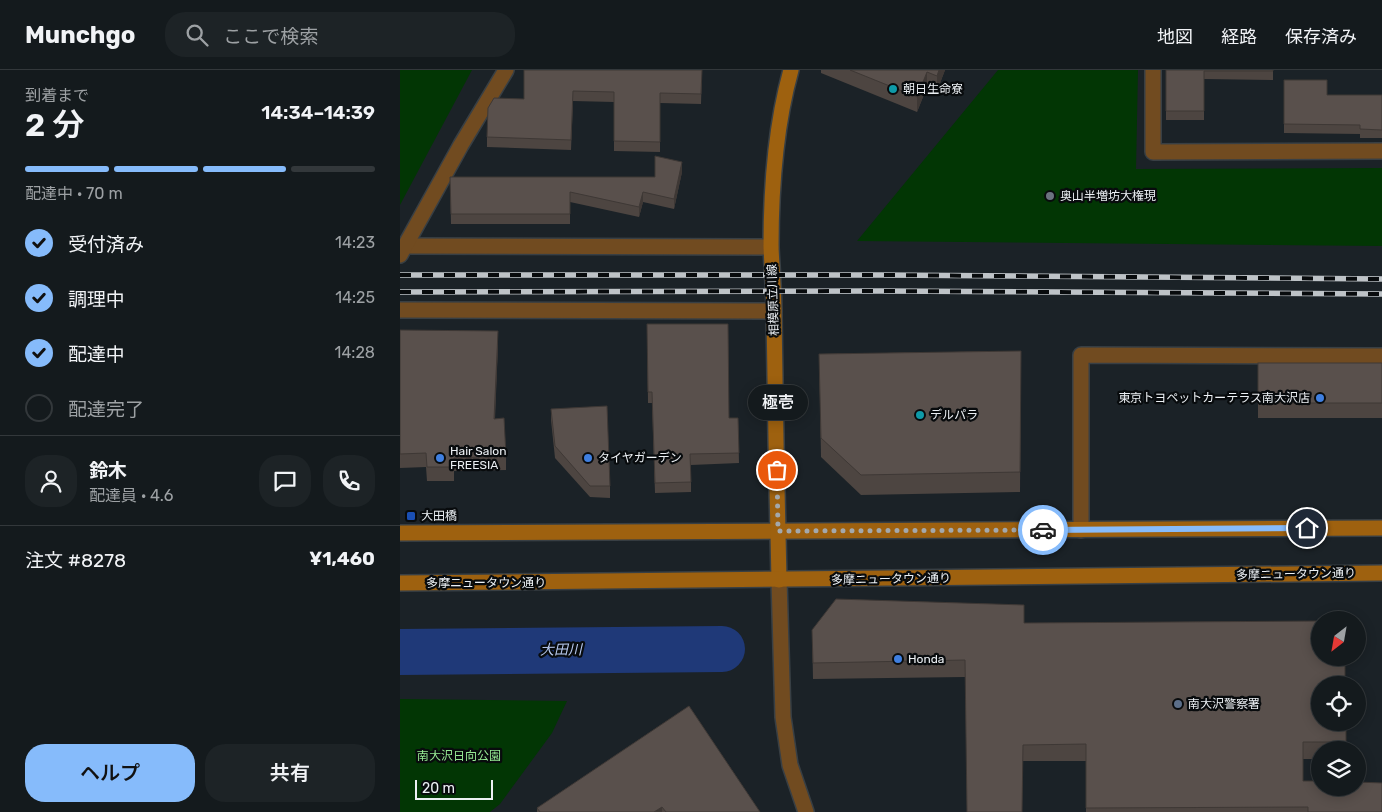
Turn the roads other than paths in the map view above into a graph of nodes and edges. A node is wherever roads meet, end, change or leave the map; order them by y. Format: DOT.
graph roads {
  1 [pos="506,70"];
  2 [pos="791,70"];
  3 [pos="1153,70"];
  4 [pos="1382,151"];
  5 [pos="772,248"];
  6 [pos="403,251"];
  7 [pos="400,310"];
  8 [pos="774,311"];
  9 [pos="1382,356"];
  10 [pos="1382,528"];
  11 [pos="1081,530"];
  12 [pos="778,531"];
  13 [pos="400,533"];
  14 [pos="1382,573"];
  15 [pos="779,580"];
  16 [pos="400,584"];
  17 [pos="806,812"];
  1 -- 6 [label="street"];
  2 -- 5 [label="main road, 相模原立川線"];
  3 -- 4 [label="street"];
  5 -- 6 [label="street"];
  5 -- 8 [label="main road, 相模原立川線"];
  7 -- 8 [label="street"];
  8 -- 12 [label="main road, 相模原立川線"];
  9 -- 11 [label="street"];
  10 -- 11 [label="main road"];
  11 -- 12 [label="main road"];
  12 -- 13 [label="main road"];
  12 -- 15 [label="main road, 相模原立川線"];
  14 -- 15 [label="main road, 多摩ニュータウン通り"];
  15 -- 16 [label="main road, 多摩ニュータウン通り"];
  15 -- 17 [label="street"];
}
